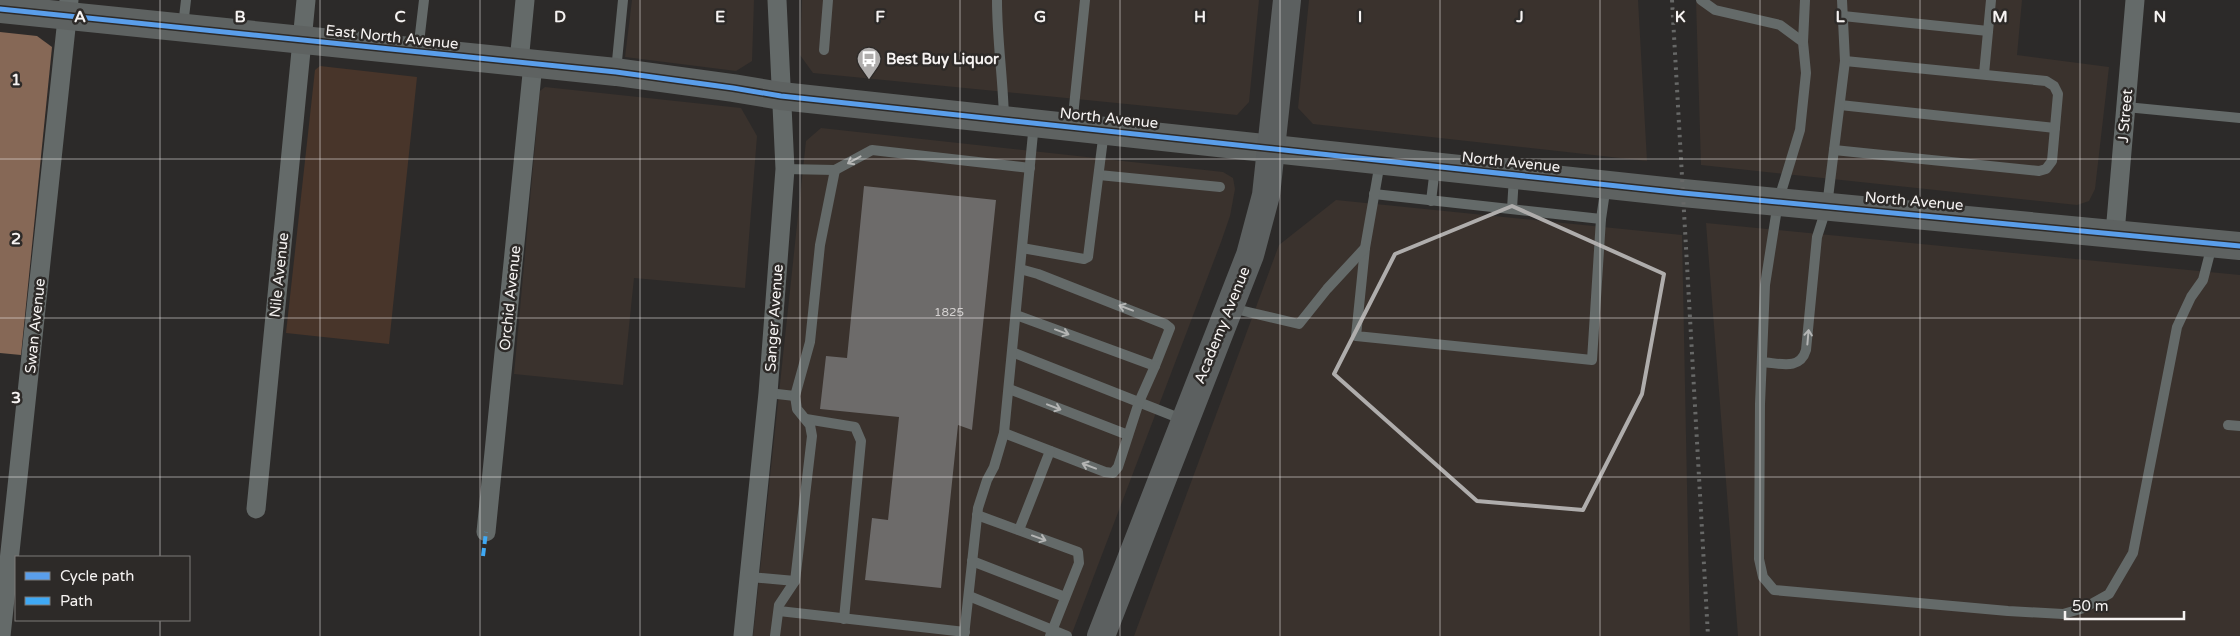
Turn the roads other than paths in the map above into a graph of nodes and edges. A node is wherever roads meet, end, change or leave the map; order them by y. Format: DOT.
graph roads {
  1 [pos="186,0"];
  2 [pos="306,0"];
  3 [pos="424,0"];
  4 [pos="525,0"];
  5 [pos="623,0"];
  6 [pos="777,0"];
  7 [pos="828,0"];
  8 [pos="997,0"];
  9 [pos="1085,0"];
  10 [pos="1287,0"];
  11 [pos="1701,0"];
  12 [pos="1805,0"];
  13 [pos="1842,0"];
  14 [pos="1991,0"];
  15 [pos="2135,0"];
  16 [pos="68,8"];
  17 [pos="0,9"];
  18 [pos="1842,16"];
  19 [pos="183,28"];
  20 [pos="1988,31"];
  21 [pos="302,41"];
  22 [pos="1803,42"];
  23 [pos="824,50"];
  24 [pos="418,52"];
  25 [pos="1845,61"];
  26 [pos="526,63"];
  27 [pos="616,72"];
  28 [pos="1984,74"];
  29 [pos="780,96"];
  30 [pos="1840,105"];
  31 [pos="2126,107"];
  32 [pos="2240,118"];
  33 [pos="1004,119"];
  34 [pos="1034,122"];
  35 [pos="1072,127"];
  36 [pos="2055,128"];
  37 [pos="1104,130"];
  38 [pos="1272,149"];
  39 [pos="1834,150"];
  40 [pos="1380,161"];
  41 [pos="1435,167"];
  42 [pos="1030,168"];
  43 [pos="785,169"];
  44 [pos="835,170"];
  45 [pos="1514,175"];
  46 [pos="1099,176"];
  47 [pos="1606,184"];
  48 [pos="1220,187"];
  49 [pos="1374,194"];
  50 [pos="1431,201"];
  51 [pos="1778,202"];
  52 [pos="1827,206"];
  53 [pos="1512,209"];
  54 [pos="1601,219"];
  55 [pos="2115,233"];
  56 [pos="2212,243"];
  57 [pos="2240,246"];
  58 [pos="1022,248"];
  59 [pos="1365,248"];
  60 [pos="1020,269"];
  61 [pos="1230,308"];
  62 [pos="1016,315"];
  63 [pos="1012,352"];
  64 [pos="1762,362"];
  65 [pos="1155,366"];
  66 [pos="1009,389"];
  67 [pos="768,393"];
  68 [pos="794,396"];
  69 [pos="1139,402"];
  70 [pos="806,419"];
  71 [pos="1185,420"];
  72 [pos="2228,425"];
  73 [pos="2240,426"];
  74 [pos="1004,433"];
  75 [pos="1128,435"];
  76 [pos="1050,451"];
  77 [pos="256,510"];
  78 [pos="977,515"];
  79 [pos="1019,530"];
  80 [pos="486,532"];
  81 [pos="972,561"];
  82 [pos="750,577"];
  83 [pos="795,581"];
  84 [pos="969,596"];
  85 [pos="1065,597"];
  86 [pos="779,611"];
  87 [pos="844,619"];
  88 [pos="1051,633"];
  89 [pos="964,634"];
  90 [pos="1,636"];
  91 [pos="743,636"];
  92 [pos="776,636"];
  93 [pos="1067,636"];
  94 [pos="1101,636"];
  1 -- 19 [label="lane"];
  2 -- 21 [label="street, Nile Avenue"];
  3 -- 24 [label="lane"];
  4 -- 26 [label="street, Orchid Avenue"];
  5 -- 27 [label="lane"];
  6 -- 29 [label="street, Sanger Avenue"];
  7 -- 23 [label="lane"];
  8 -- 33 [label="lane"];
  9 -- 35 [label="lane"];
  10 -- 38 [label="main road, Academy Avenue"];
  11 -- 22 [label="lane"];
  12 -- 22 [label="lane"];
  13 -- 18 [label="lane"];
  14 -- 20 [label="lane"];
  15 -- 31 [label="street, J Street"];
  16 -- 17 [label="street, East North Avenue"];
  16 -- 19 [label="street, East North Avenue"];
  16 -- 90 [label="street, Swan Avenue"];
  18 -- 20 [label="lane"];
  18 -- 25 [label="lane"];
  19 -- 21 [label="street, East North Avenue"];
  20 -- 28 [label="lane"];
  21 -- 24 [label="street, East North Avenue"];
  21 -- 77 [label="street, Nile Avenue"];
  22 -- 51 [label="lane"];
  24 -- 26 [label="street, East North Avenue"];
  25 -- 28 [label="lane"];
  25 -- 30 [label="lane"];
  26 -- 27 [label="street, East North Avenue"];
  26 -- 80 [label="street, Orchid Avenue"];
  27 -- 29 [label="street, East North Avenue"];
  28 -- 36 [label="lane"];
  29 -- 33 [label="street, North Avenue"];
  29 -- 43 [label="street, Sanger Avenue"];
  30 -- 36 [label="lane"];
  30 -- 39 [label="lane"];
  31 -- 32 [label="lane"];
  31 -- 55 [label="street, J Street"];
  33 -- 34 [label="street, North Avenue"];
  34 -- 35 [label="street, North Avenue"];
  34 -- 42 [label="lane"];
  35 -- 37 [label="street, North Avenue"];
  36 -- 39 [label="lane"];
  37 -- 38 [label="street, North Avenue"];
  37 -- 46 [label="lane"];
  38 -- 40 [label="street, North Avenue"];
  38 -- 61 [label="main road, Academy Avenue"];
  39 -- 52 [label="lane"];
  40 -- 41 [label="street, North Avenue"];
  40 -- 49 [label="lane"];
  41 -- 45 [label="street, North Avenue"];
  41 -- 50 [label="lane"];
  42 -- 44 [label="lane, one-way"];
  42 -- 58 [label="lane"];
  43 -- 44 [label="lane"];
  43 -- 67 [label="street, Sanger Avenue"];
  44 -- 68 [label="lane"];
  45 -- 47 [label="street, North Avenue"];
  45 -- 53 [label="lane"];
  46 -- 48 [label="lane"];
  46 -- 58 [label="lane"];
  47 -- 51 [label="street, North Avenue"];
  47 -- 54 [label="lane"];
  49 -- 50 [label="lane"];
  49 -- 59 [label="lane"];
  50 -- 53 [label="lane"];
  51 -- 52 [label="street, North Avenue"];
  51 -- 64 [label="lane"];
  52 -- 55 [label="street, North Avenue"];
  64 -- 52 [label="lane, one-way"];
  53 -- 54 [label="lane"];
  54 -- 59 [label="lane"];
  55 -- 56 [label="street, North Avenue"];
  56 -- 57 [label="street, North Avenue"];
  56 -- 64 [label="lane"];
  58 -- 60 [label="lane"];
  59 -- 61 [label="lane"];
  60 -- 62 [label="lane"];
  65 -- 60 [label="lane, one-way"];
  61 -- 71 [label="main road, Academy Avenue"];
  62 -- 63 [label="lane"];
  62 -- 65 [label="lane, one-way"];
  63 -- 66 [label="lane"];
  63 -- 69 [label="lane"];
  65 -- 69 [label="lane"];
  66 -- 74 [label="lane"];
  66 -- 75 [label="lane, one-way"];
  67 -- 68 [label="lane"];
  67 -- 82 [label="street, Sanger Avenue"];
  68 -- 70 [label="lane"];
  69 -- 71 [label="lane"];
  69 -- 75 [label="lane"];
  70 -- 83 [label="lane"];
  70 -- 87 [label="lane"];
  71 -- 94 [label="main road, Academy Avenue"];
  72 -- 73 [label="lane"];
  74 -- 76 [label="lane"];
  74 -- 78 [label="lane"];
  75 -- 76 [label="lane, one-way"];
  76 -- 79 [label="lane"];
  78 -- 79 [label="lane"];
  78 -- 81 [label="lane"];
  79 -- 85 [label="lane, one-way"];
  81 -- 84 [label="lane"];
  81 -- 85 [label="lane"];
  82 -- 83 [label="lane"];
  82 -- 91 [label="street, Sanger Avenue"];
  83 -- 86 [label="lane"];
  84 -- 88 [label="lane"];
  84 -- 89 [label="lane"];
  85 -- 88 [label="lane"];
  86 -- 87 [label="lane"];
  86 -- 92 [label="lane"];
  87 -- 89 [label="lane"];
  88 -- 93 [label="lane"];
}
